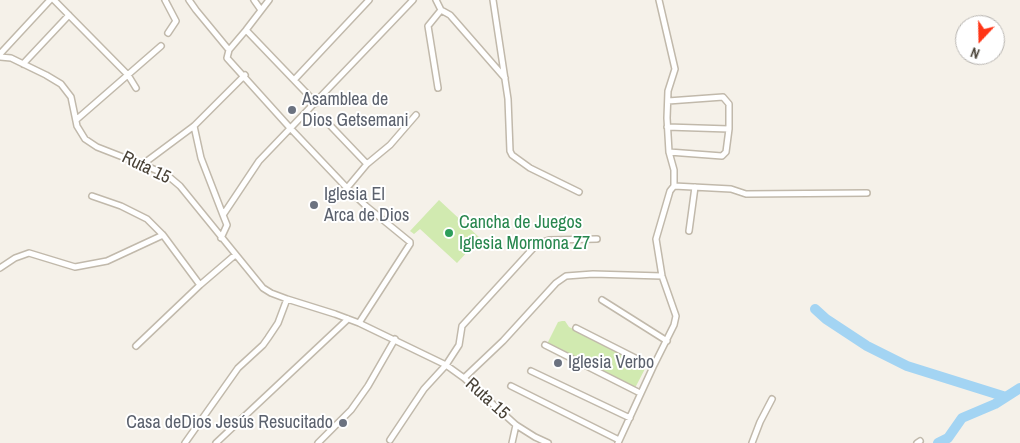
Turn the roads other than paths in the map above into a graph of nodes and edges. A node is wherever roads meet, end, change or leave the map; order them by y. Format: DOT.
graph roads {
  1 [pos="52,0"];
  2 [pos="166,0"];
  3 [pos="189,0"];
  4 [pos="254,0"];
  5 [pos="269,0"];
  6 [pos="368,0"];
  7 [pos="413,0"];
  8 [pos="436,0"];
  9 [pos="493,0"];
  10 [pos="659,0"];
  11 [pos="261,10"];
  12 [pos="441,10"];
  13 [pos="69,16"];
  14 [pos="246,30"];
  15 [pos="168,33"];
  16 [pos="161,46"];
  17 [pos="229,50"];
  18 [pos="0,56"];
  19 [pos="23,64"];
  20 [pos="245,75"];
  21 [pos="128,76"];
  22 [pos="505,78"];
  23 [pos="294,80"];
  24 [pos="136,88"];
  25 [pos="438,88"];
  26 [pos="668,101"];
  27 [pos="316,103"];
  28 [pos="416,115"];
  29 [pos="76,120"];
  30 [pos="325,120"];
  31 [pos="194,126"];
  32 [pos="667,127"];
  33 [pos="291,129"];
  34 [pos="729,129"];
  35 [pos="669,152"];
  36 [pos="143,164"];
  37 [pos="367,164"];
  38 [pos="674,186"];
  39 [pos="695,187"];
  40 [pos="347,188"];
  41 [pos="579,192"];
  42 [pos="867,193"];
  43 [pos="92,196"];
  44 [pos="223,215"];
  45 [pos="689,231"];
  46 [pos="163,235"];
  47 [pos="221,238"];
  48 [pos="597,239"];
  49 [pos="235,255"];
  50 [pos="0,268"];
  51 [pos="662,276"];
  52 [pos="200,285"];
  53 [pos="286,299"];
  54 [pos="602,300"];
  55 [pos="348,319"];
  56 [pos="359,323"];
  57 [pos="576,328"];
  58 [pos="395,339"];
  59 [pos="667,341"];
  60 [pos="545,345"];
  61 [pos="136,346"];
  62 [pos="446,365"];
  63 [pos="653,367"];
  64 [pos="531,370"];
  65 [pos="464,378"];
  66 [pos="512,386"];
  67 [pos="640,393"];
  68 [pos="772,399"];
  69 [pos="630,418"];
  70 [pos="516,425"];
  71 [pos="390,440"];
  72 [pos="618,441"];
  73 [pos="185,443"];
  74 [pos="216,443"];
  75 [pos="318,443"];
  76 [pos="512,443"];
  77 [pos="548,443"];
  78 [pos="752,443"];
  1 -- 13 [label="street"];
  1 -- 18 [label="street"];
  2 -- 15 [label="street"];
  3 -- 17 [label="street"];
  4 -- 11 [label="street"];
  5 -- 11 [label="street"];
  6 -- 23 [label="street"];
  7 -- 27 [label="street"];
  8 -- 12 [label="street"];
  9 -- 22 [label="street"];
  10 -- 26 [label="street"];
  11 -- 14 [label="street"];
  12 -- 22 [label="street"];
  12 -- 25 [label="street"];
  13 -- 19 [label="street"];
  13 -- 21 [label="street"];
  14 -- 17 [label="street"];
  14 -- 23 [label="street"];
  16 -- 21 [label="street"];
  17 -- 20 [label="street"];
  18 -- 19 [label="street, Ruta 15"];
  19 -- 29 [label="street, Ruta 15"];
  20 -- 31 [label="street"];
  20 -- 33 [label="street"];
  21 -- 24 [label="street"];
  21 -- 29 [label="street"];
  22 -- 41 [label="street"];
  23 -- 27 [label="street"];
  26 -- 32 [label="street"];
  26 -- 34 [label="street"];
  27 -- 33 [label="street"];
  28 -- 37 [label="street"];
  29 -- 36 [label="street, Ruta 15"];
  30 -- 37 [label="street"];
  31 -- 36 [label="street"];
  31 -- 44 [label="street"];
  32 -- 34 [label="street"];
  32 -- 35 [label="street"];
  33 -- 40 [label="street"];
  33 -- 44 [label="street"];
  34 -- 35 [label="street"];
  35 -- 38 [label="street"];
  36 -- 47 [label="street, Ruta 15"];
  37 -- 40 [label="street"];
  38 -- 39 [label="street"];
  38 -- 51 [label="street"];
  39 -- 42 [label="street"];
  39 -- 45 [label="street"];
  40 -- 56 [label="street"];
  43 -- 46 [label="street"];
  44 -- 47 [label="street"];
  46 -- 50 [label="street"];
  46 -- 52 [label="street"];
  47 -- 49 [label="street, Ruta 15"];
  48 -- 62 [label="street"];
  49 -- 52 [label="street"];
  49 -- 53 [label="street, Ruta 15"];
  51 -- 59 [label="street"];
  51 -- 65 [label="street"];
  52 -- 61 [label="street"];
  53 -- 55 [label="street, Ruta 15"];
  53 -- 73 [label="street"];
  54 -- 59 [label="street"];
  55 -- 56 [label="street, Ruta 15"];
  55 -- 74 [label="street"];
  56 -- 58 [label="street, Ruta 15"];
  57 -- 63 [label="street"];
  58 -- 62 [label="street, Ruta 15"];
  58 -- 75 [label="street"];
  59 -- 63 [label="street"];
  60 -- 67 [label="street"];
  62 -- 65 [label="street, Ruta 15"];
  62 -- 71 [label="street"];
  63 -- 67 [label="street"];
  64 -- 69 [label="street"];
  65 -- 70 [label="street, Ruta 15"];
  66 -- 72 [label="street"];
  67 -- 69 [label="street"];
  68 -- 78 [label="street"];
  69 -- 72 [label="street"];
  70 -- 76 [label="street"];
  70 -- 77 [label="street, Ruta 15"];
}
